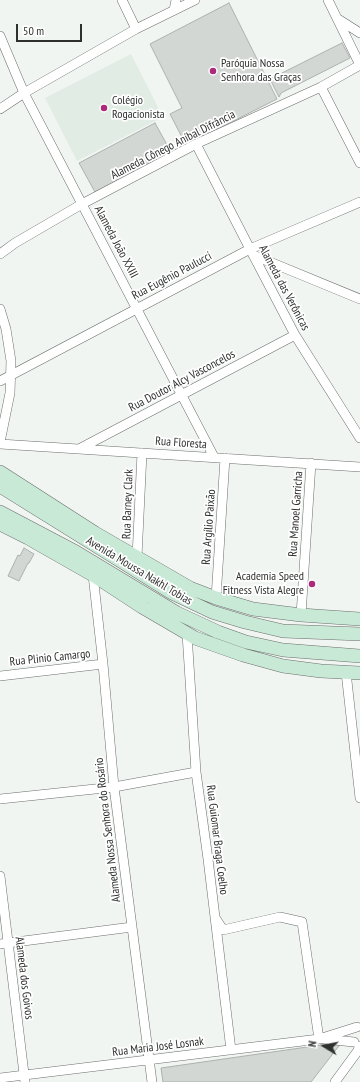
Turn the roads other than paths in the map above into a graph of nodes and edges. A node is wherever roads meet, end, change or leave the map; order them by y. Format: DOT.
graph roads {
  1 [pos="122,0"];
  2 [pos="176,0"];
  3 [pos="195,0"];
  4 [pos="328,0"];
  5 [pos="174,10"];
  6 [pos="337,18"];
  7 [pos="136,29"];
  8 [pos="360,34"];
  9 [pos="0,36"];
  10 [pos="360,65"];
  11 [pos="321,87"];
  12 [pos="24,93"];
  13 [pos="0,109"];
  14 [pos="196,144"];
  15 [pos="360,163"];
  16 [pos="360,202"];
  17 [pos="82,204"];
  18 [pos="251,252"];
  19 [pos="0,254"];
  20 [pos="360,299"];
  21 [pos="137,308"];
  22 [pos="0,310"];
  23 [pos="296,335"];
  24 [pos="11,375"];
  25 [pos="0,381"];
  26 [pos="182,395"];
  27 [pos="360,438"];
  28 [pos="0,443"];
  29 [pos="79,449"];
  30 [pos="142,453"];
  31 [pos="214,457"];
  32 [pos="225,458"];
  33 [pos="311,463"];
  34 [pos="360,466"];
  35 [pos="0,472"];
  36 [pos="3,490"];
  37 [pos="0,512"];
  38 [pos="18,522"];
  39 [pos="0,524"];
  40 [pos="64,526"];
  41 [pos="95,533"];
  42 [pos="28,538"];
  43 [pos="137,557"];
  44 [pos="154,568"];
  45 [pos="93,575"];
  46 [pos="172,593"];
  47 [pos="216,598"];
  48 [pos="142,607"];
  49 [pos="177,613"];
  50 [pos="301,615"];
  51 [pos="360,619"];
  52 [pos="187,634"];
  53 [pos="360,634"];
  54 [pos="360,656"];
  55 [pos="103,664"];
  56 [pos="346,672"];
  57 [pos="360,673"];
  58 [pos="0,676"];
  59 [pos="196,772"];
  60 [pos="114,787"];
  61 [pos="360,796"];
  62 [pos="0,799"];
  63 [pos="0,876"];
  64 [pos="214,917"];
  65 [pos="132,927"];
  66 [pos="4,943"];
  67 [pos="358,1027"];
  68 [pos="319,1039"];
  69 [pos="358,1045"];
  70 [pos="231,1050"];
  71 [pos="150,1060"];
  72 [pos="0,1078"];
  73 [pos="25,1078"];
  74 [pos="152,1082"];
  75 [pos="335,1082"];
  1 -- 7 [label="street"];
  2 -- 5 [label="street"];
  3 -- 5 [label="street"];
  4 -- 6 [label="street"];
  5 -- 7 [label="street"];
  6 -- 8 [label="street"];
  6 -- 10 [label="street"];
  7 -- 12 [label="street"];
  9 -- 12 [label="street, Alameda João XXIII"];
  10 -- 11 [label="street, Alameda Cônego Aníbal Difrância"];
  11 -- 14 [label="street, Alameda Cônego Aníbal Difrância"];
  11 -- 15 [label="street"];
  12 -- 13 [label="street"];
  12 -- 17 [label="street, Alameda João XXIII"];
  14 -- 17 [label="street, Alameda Cônego Aníbal Difrância"];
  14 -- 18 [label="street, Alameda das Verônicas"];
  16 -- 18 [label="street, Rua Eugênio Paulucci"];
  17 -- 19 [label="street, Alameda Cônego Aníbal Difrância"];
  17 -- 21 [label="street, Alameda João XXIII"];
  18 -- 20 [label="street"];
  18 -- 21 [label="street, Rua Eugênio Paulucci"];
  18 -- 23 [label="street, Alameda das Verônicas"];
  21 -- 24 [label="street, Rua Eugênio Paulucci"];
  21 -- 26 [label="street, Alameda João XXIII"];
  22 -- 24 [label="street"];
  23 -- 26 [label="street, Rua Doutor Alcy Vasconcelos"];
  23 -- 27 [label="street, Alameda das Verônicas"];
  24 -- 25 [label="street, Rua Eugênio Paulucci"];
  24 -- 28 [label="street"];
  26 -- 29 [label="street, Rua Doutor Alcy Vasconcelos"];
  26 -- 31 [label="street, Alameda João XXIII"];
  28 -- 29 [label="street, Rua Floresta"];
  29 -- 30 [label="street, Rua Floresta"];
  30 -- 31 [label="street, Rua Floresta"];
  30 -- 43 [label="street, Rua Barney Clark"];
  31 -- 32 [label="street, Rua Floresta"];
  32 -- 33 [label="street, Rua Floresta"];
  32 -- 47 [label="street, Rua Argílio Paixão"];
  33 -- 34 [label="street, Rua Floresta"];
  33 -- 50 [label="street, Rua Manoel Garricha"];
  35 -- 41 [label="main road"];
  36 -- 40 [label="main road, Avenida Moussa Nakhl Tobias"];
  37 -- 38 [label="main road, Avenida Moussa Nakhl Tobias"];
  38 -- 42 [label="main road"];
  38 -- 49 [label="main road, Avenida Moussa Nakhl Tobias"];
  39 -- 42 [label="main road"];
  40 -- 41 [label="main road"];
  40 -- 46 [label="main road, Avenida Moussa Nakhl Tobias"];
  41 -- 43 [label="main road"];
  42 -- 45 [label="main road"];
  43 -- 44 [label="main road"];
  44 -- 46 [label="main road"];
  44 -- 47 [label="main road"];
  45 -- 48 [label="main road"];
  45 -- 55 [label="street, Alameda Nossa Senhora do Rosário"];
  46 -- 53 [label="main road, Avenida Moussa Nakhl Tobias"];
  47 -- 50 [label="main road"];
  48 -- 49 [label="main road"];
  48 -- 52 [label="main road"];
  49 -- 54 [label="main road, Avenida Moussa Nakhl Tobias"];
  50 -- 51 [label="main road"];
  52 -- 56 [label="main road"];
  52 -- 59 [label="street, Rua Guiomar Braga Coelho"];
  55 -- 58 [label="street, Rua Plinio Camargo"];
  55 -- 60 [label="street, Alameda Nossa Senhora do Rosário"];
  56 -- 57 [label="main road"];
  56 -- 61 [label="street"];
  59 -- 60 [label="street"];
  59 -- 64 [label="street, Rua Guiomar Braga Coelho"];
  60 -- 62 [label="street"];
  60 -- 65 [label="street, Alameda Nossa Senhora do Rosário"];
  63 -- 66 [label="street, Alameda dos Goivos"];
  64 -- 68 [label="street"];
  64 -- 70 [label="street, Rua Guiomar Braga Coelho"];
  65 -- 66 [label="street"];
  65 -- 71 [label="street, Alameda Nossa Senhora do Rosário"];
  66 -- 73 [label="street, Alameda dos Goivos"];
  67 -- 68 [label="street"];
  67 -- 69 [label="street"];
  68 -- 69 [label="street"];
  68 -- 70 [label="street, Rua Maria José Losnak"];
  69 -- 75 [label="street"];
  70 -- 71 [label="street, Rua Maria José Losnak"];
  71 -- 73 [label="street, Rua Maria José Losnak"];
  71 -- 74 [label="street, Alameda Nossa Senhora do Rosário"];
  72 -- 73 [label="street, Rua Maria José Losnak"];
}
